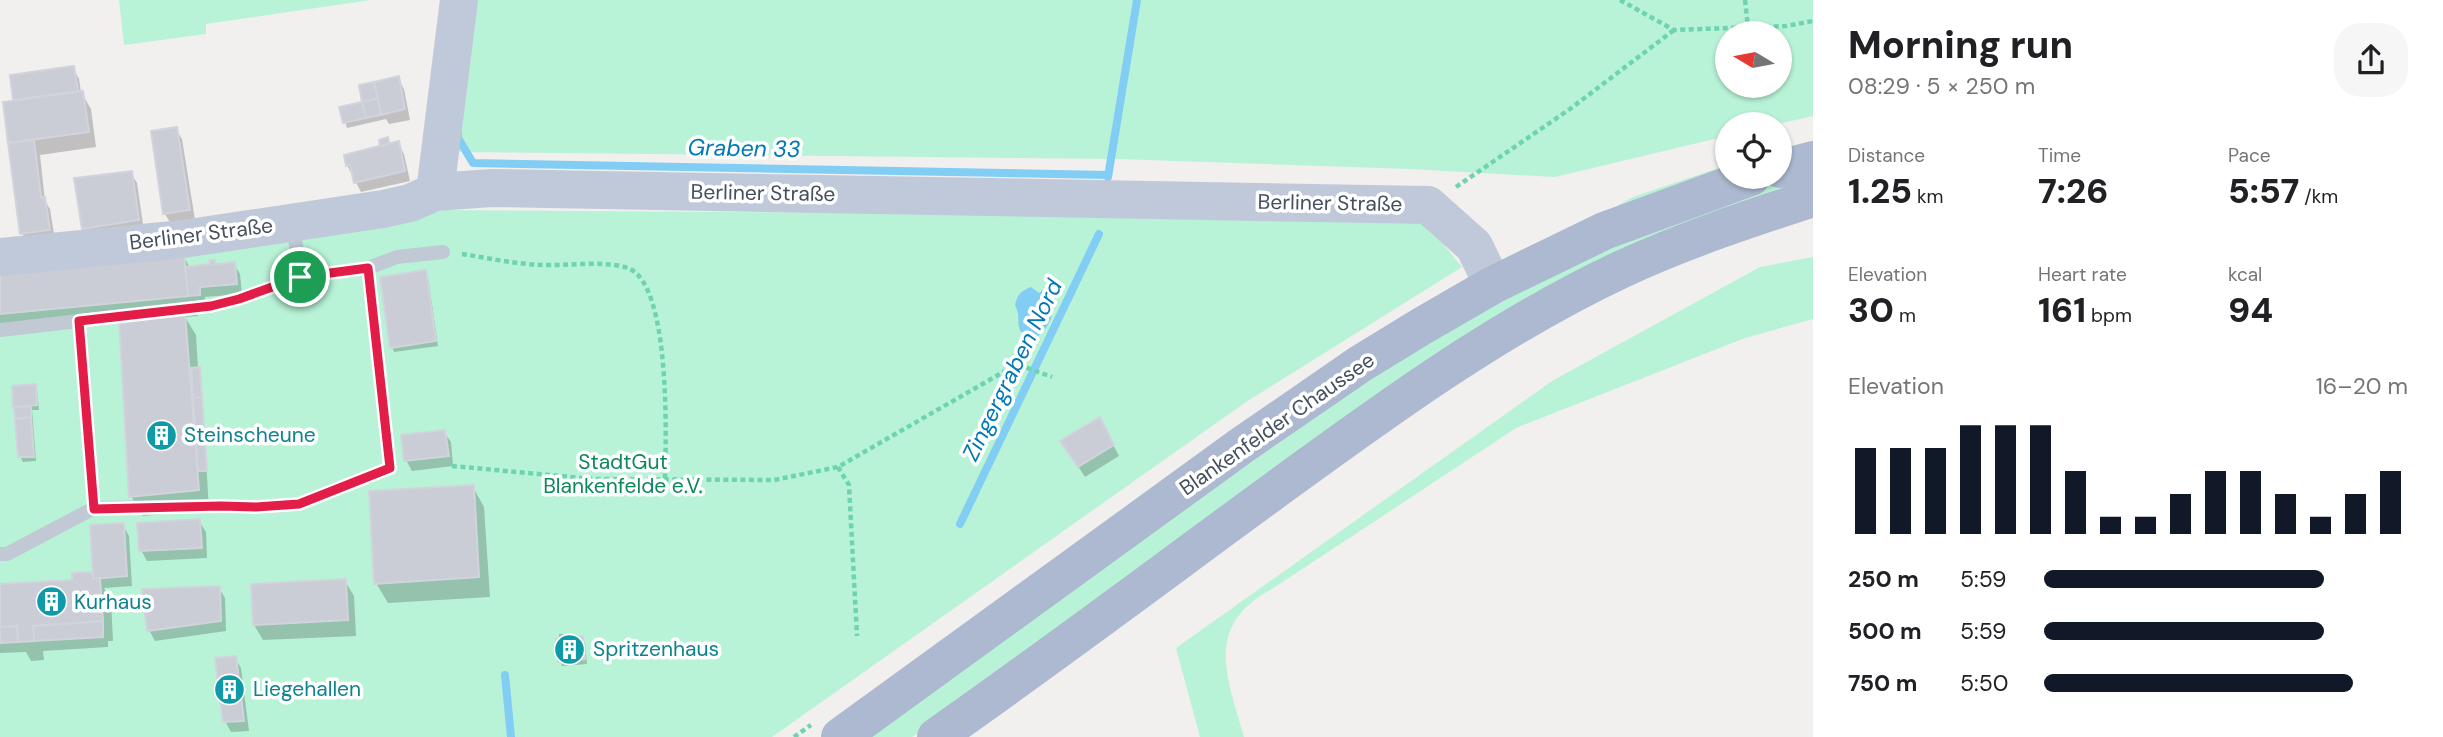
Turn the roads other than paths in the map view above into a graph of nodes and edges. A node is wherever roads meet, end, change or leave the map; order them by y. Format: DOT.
graph roads {
  1 [pos="459,0"];
  2 [pos="1813,160"];
  3 [pos="1792,166"];
  4 [pos="1718,189"];
  5 [pos="436,192"];
  6 [pos="1813,198"];
  7 [pos="293,222"];
  8 [pos="443,252"];
  9 [pos="0,257"];
  10 [pos="368,268"];
  11 [pos="301,283"];
  12 [pos="1493,285"];
  13 [pos="79,321"];
  14 [pos="0,330"];
  15 [pos="94,509"];
  16 [pos="0,554"];
  17 [pos="840,737"];
  18 [pos="936,737"];
  1 -- 5 [label="street"];
  2 -- 3 [label="main road"];
  4 -- 12 [label="main road, Blankenfelder Chaussee"];
  5 -- 7 [label="street, Berliner Straße"];
  5 -- 12 [label="street, Berliner Straße"];
  6 -- 18 [label="main road"];
  7 -- 9 [label="street, Berliner Straße"];
  7 -- 11 [label="lane"];
  8 -- 10 [label="lane"];
  10 -- 11 [label="lane"];
  10 -- 15 [label="lane"];
  11 -- 13 [label="lane"];
  12 -- 17 [label="main road, Blankenfelder Chaussee"];
  13 -- 14 [label="lane"];
  13 -- 15 [label="lane"];
  15 -- 16 [label="lane"];
}
